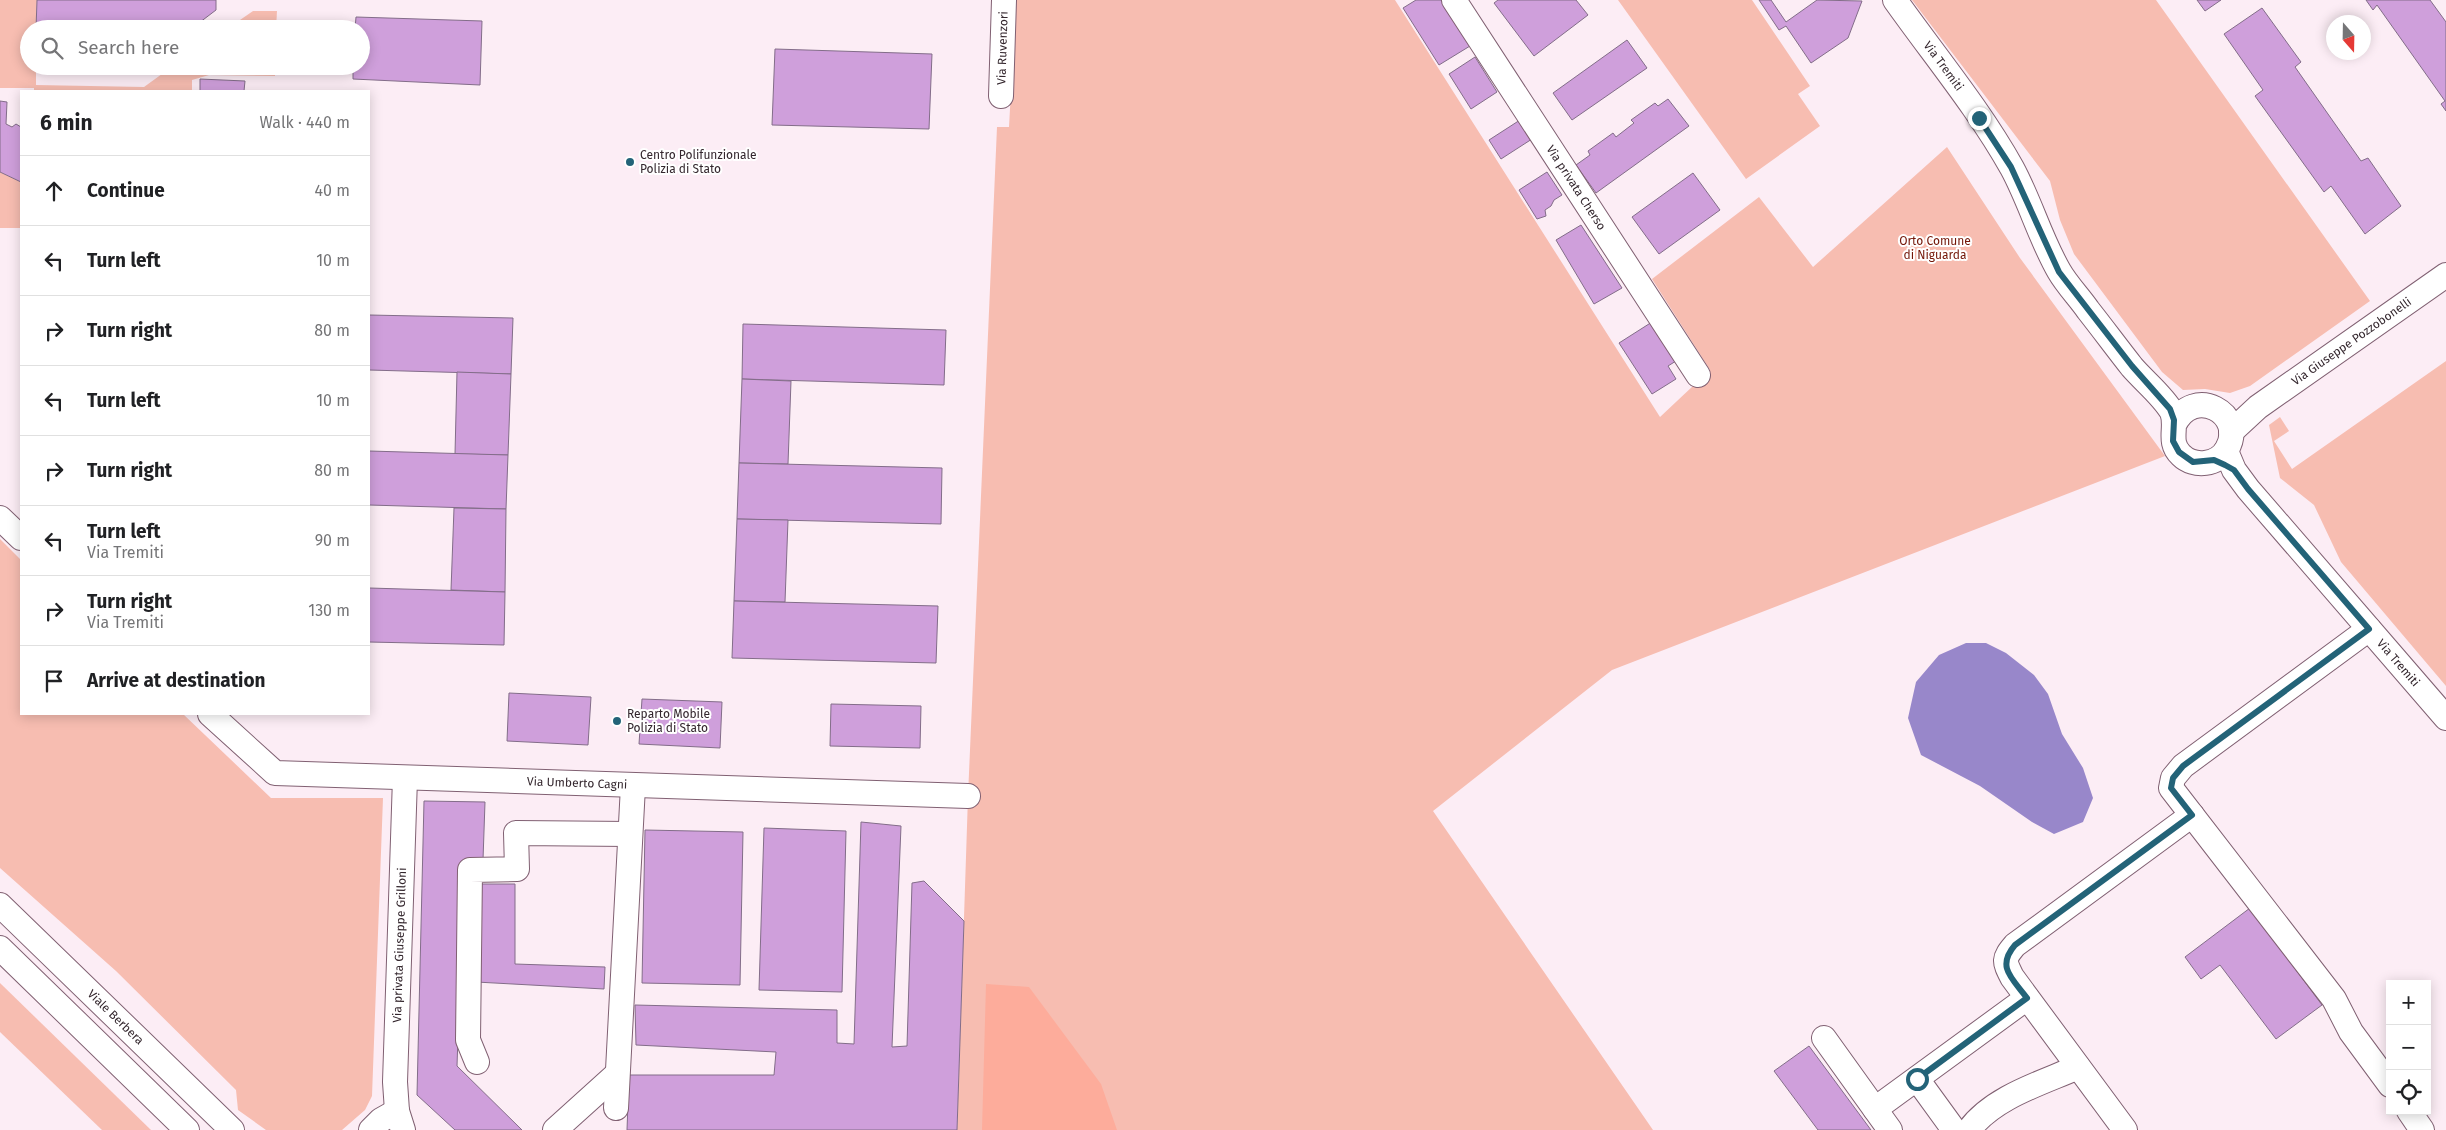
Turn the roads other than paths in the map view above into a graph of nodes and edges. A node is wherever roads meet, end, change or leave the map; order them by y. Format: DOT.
graph roads {
  1 [pos="1004,0"];
  2 [pos="1454,0"];
  3 [pos="1896,0"];
  4 [pos="1000,96"];
  5 [pos="2446,275"];
  6 [pos="1698,375"];
  7 [pos="2176,414"];
  8 [pos="2226,446"];
  9 [pos="0,518"];
  10 [pos="20,537"];
  11 [pos="2369,629"];
  12 [pos="211,715"];
  13 [pos="2446,718"];
  14 [pos="405,778"];
  15 [pos="633,786"];
  16 [pos="968,796"];
  17 [pos="2192,815"];
  18 [pos="630,834"];
  19 [pos="0,905"];
  20 [pos="0,948"];
  21 [pos="2027,998"];
  22 [pos="1824,1038"];
  23 [pos="477,1062"];
  24 [pos="2078,1067"];
  25 [pos="617,1074"];
  26 [pos="1917,1079"];
  27 [pos="2386,1080"];
  28 [pos="616,1108"];
  29 [pos="1875,1109"];
  30 [pos="2412,1115"];
  31 [pos="400,1121"];
  32 [pos="2118,1128"];
  33 [pos="186,1130"];
  34 [pos="232,1130"];
  35 [pos="371,1130"];
  36 [pos="418,1130"];
  37 [pos="555,1130"];
  38 [pos="1890,1130"];
  39 [pos="1954,1130"];
  40 [pos="1969,1130"];
  41 [pos="2422,1130"];
  1 -- 4 [label="street, Via Ruvenzori"];
  2 -- 6 [label="street, Via privata Cherso"];
  3 -- 7 [label="street, Via Tremiti"];
  5 -- 8 [label="street, Via Giuseppe Pozzobonelli"];
  7 -- 8 [label="street"];
  7 -- 8 [label="street"];
  8 -- 11 [label="street, Via Tremiti"];
  9 -- 10 [label="street"];
  11 -- 13 [label="street, Via Tremiti"];
  11 -- 17 [label="street"];
  12 -- 14 [label="street, Via Umberto Cagni"];
  14 -- 15 [label="street, Via Umberto Cagni"];
  14 -- 31 [label="street, Via privata Giuseppe Grilloni"];
  15 -- 16 [label="street, Via Umberto Cagni"];
  15 -- 18 [label="street"];
  17 -- 21 [label="street"];
  17 -- 27 [label="street"];
  18 -- 23 [label="street"];
  18 -- 25 [label="street"];
  19 -- 34 [label="street, Viale Berbera"];
  20 -- 33 [label="street"];
  21 -- 24 [label="street"];
  21 -- 26 [label="street"];
  22 -- 29 [label="street"];
  24 -- 32 [label="street"];
  24 -- 40 [label="street"];
  25 -- 28 [label="street"];
  25 -- 37 [label="street"];
  26 -- 29 [label="street"];
  26 -- 39 [label="street"];
  29 -- 38 [label="street"];
  30 -- 41 [label="street"];
  31 -- 35 [label="street"];
  31 -- 36 [label="street"];
}
